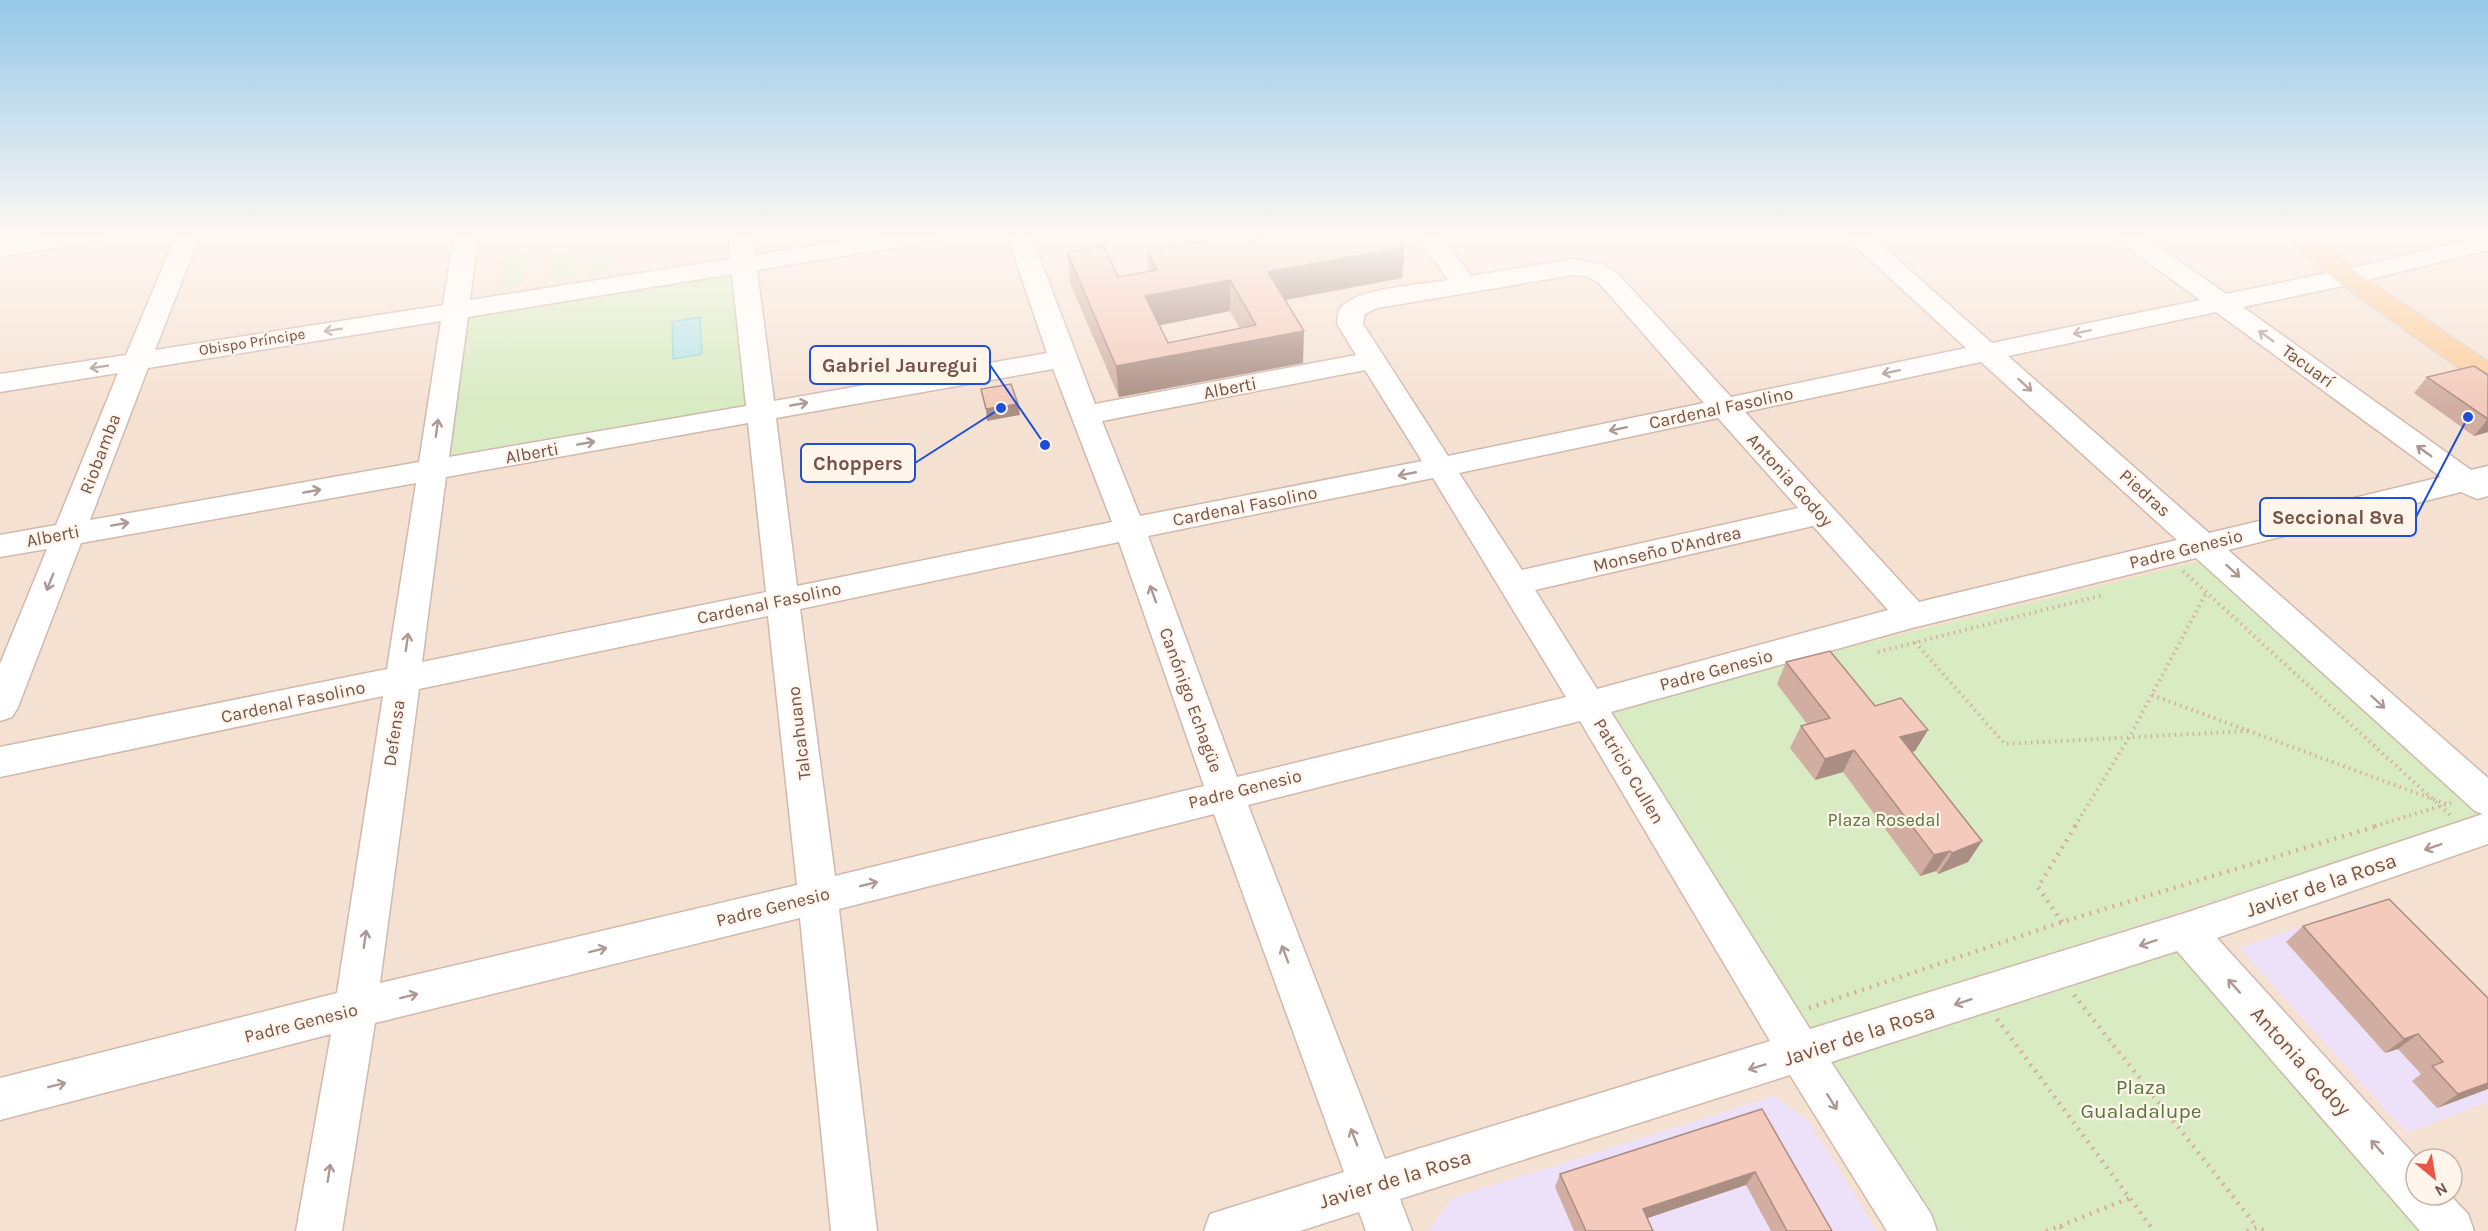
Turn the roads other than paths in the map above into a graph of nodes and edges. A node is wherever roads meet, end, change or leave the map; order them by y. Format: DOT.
graph roads {
  1 [pos="164,292"];
  2 [pos="457,292"];
  3 [pos="538,292"];
  4 [pos="747,292"];
  5 [pos="1039,292"];
  6 [pos="1420,292"];
  7 [pos="1621,292"];
  8 [pos="1921,292"];
  9 [pos="2206,292"];
  10 [pos="2272,292"];
  11 [pos="2369,292"];
  12 [pos="2221,303"];
  13 [pos="454,310"];
  14 [pos="1988,352"];
  15 [pos="1063,359"];
  16 [pos="1374,360"];
  17 [pos="135,361"];
  18 [pos="2488,375"];
  19 [pos="0,383"];
  20 [pos="1724,407"];
  21 [pos="760,411"];
  22 [pos="1086,415"];
  23 [pos="1440,467"];
  24 [pos="431,471"];
  25 [pos="2480,485"];
  26 [pos="1820,514"];
  27 [pos="1130,529"];
  28 [pos="70,532"];
  29 [pos="0,546"];
  30 [pos="2194,564"];
  31 [pos="1514,583"];
  32 [pos="783,600"];
  33 [pos="1914,629"];
  34 [pos="401,680"];
  35 [pos="1588,705"];
  36 [pos="0,707"];
  37 [pos="0,762"];
  38 [pos="1225,794"];
  39 [pos="2472,811"];
  40 [pos="818,897"];
  41 [pos="2185,931"];
  42 [pos="356,1008"];
  43 [pos="1801,1053"];
  44 [pos="0,1099"];
  45 [pos="2404,1177"];
  46 [pos="1373,1186"];
  47 [pos="2430,1207"];
  48 [pos="319,1231"];
  49 [pos="854,1231"];
  50 [pos="1227,1231"];
  51 [pos="1389,1231"];
  52 [pos="1914,1231"];
  53 [pos="2451,1231"];
  1 -- 17 [label="street, Riobamba"];
  2 -- 13 [label="street, Defensa"];
  3 -- 13 [label="street, Obispo Príncipe"];
  4 -- 21 [label="street, Talcahuano"];
  5 -- 15 [label="street, Canónigo Echagüe"];
  6 -- 16 [label="street, Patricio Cullen"];
  7 -- 20 [label="street, Antonia Godoy"];
  8 -- 14 [label="street, Piedras"];
  9 -- 12 [label="street, Tacuarí"];
  10 -- 12 [label="street, Cardenal Fasolino"];
  11 -- 18 [label="main road"];
  12 -- 14 [label="street, Cardenal Fasolino, one-way"];
  25 -- 12 [label="street, Tacuarí, one-way"];
  13 -- 17 [label="street, Obispo Príncipe, one-way"];
  24 -- 13 [label="street, Defensa, one-way"];
  14 -- 20 [label="street, Cardenal Fasolino, one-way"];
  14 -- 30 [label="street, Piedras, one-way"];
  21 -- 15 [label="street, Alberti, one-way"];
  15 -- 22 [label="street, Canónigo Echagüe"];
  16 -- 22 [label="street, Alberti"];
  16 -- 23 [label="street, Patricio Cullen"];
  17 -- 19 [label="street, Obispo Príncipe, one-way"];
  17 -- 28 [label="street, Riobamba"];
  20 -- 23 [label="street, Cardenal Fasolino, one-way"];
  20 -- 26 [label="street, Antonia Godoy"];
  24 -- 21 [label="street, Alberti, one-way"];
  21 -- 32 [label="street, Talcahuano"];
  22 -- 27 [label="street, Canónigo Echagüe"];
  23 -- 27 [label="street, Cardenal Fasolino, one-way"];
  23 -- 31 [label="street, Patricio Cullen"];
  28 -- 24 [label="street, Alberti, one-way"];
  34 -- 24 [label="street, Defensa, one-way"];
  25 -- 30 [label="street, Padre Genesio"];
  26 -- 31 [label="street, Monseño D'Andrea"];
  26 -- 33 [label="street, Antonia Godoy"];
  27 -- 32 [label="street, Cardenal Fasolino"];
  38 -- 27 [label="street, Canónigo Echagüe, one-way"];
  28 -- 29 [label="street, Alberti"];
  28 -- 36 [label="street, Riobamba, one-way"];
  30 -- 33 [label="street, Padre Genesio"];
  30 -- 39 [label="street, Piedras, one-way"];
  31 -- 35 [label="street, Patricio Cullen"];
  32 -- 34 [label="street, Cardenal Fasolino"];
  32 -- 40 [label="street, Talcahuano"];
  33 -- 35 [label="street, Padre Genesio"];
  34 -- 37 [label="street, Cardenal Fasolino"];
  42 -- 34 [label="street, Defensa, one-way"];
  35 -- 38 [label="street, Padre Genesio"];
  35 -- 43 [label="street, Patricio Cullen"];
  40 -- 38 [label="street, Padre Genesio, one-way"];
  46 -- 38 [label="street, Canónigo Echagüe, one-way"];
  39 -- 41 [label="street, Javier de la Rosa, one-way"];
  42 -- 40 [label="street, Padre Genesio, one-way"];
  40 -- 49 [label="street, Talcahuano"];
  41 -- 43 [label="street, Javier de la Rosa, one-way"];
  45 -- 41 [label="street, Antonia Godoy, one-way"];
  44 -- 42 [label="street, Padre Genesio, one-way"];
  48 -- 42 [label="street, Defensa, one-way"];
  43 -- 46 [label="street, Javier de la Rosa, one-way"];
  43 -- 52 [label="street, Patricio Cullen, one-way"];
  46 -- 50 [label="street, Javier de la Rosa"];
  46 -- 51 [label="street, Canónigo Echagüe"];
  47 -- 53 [label="street"];
}
